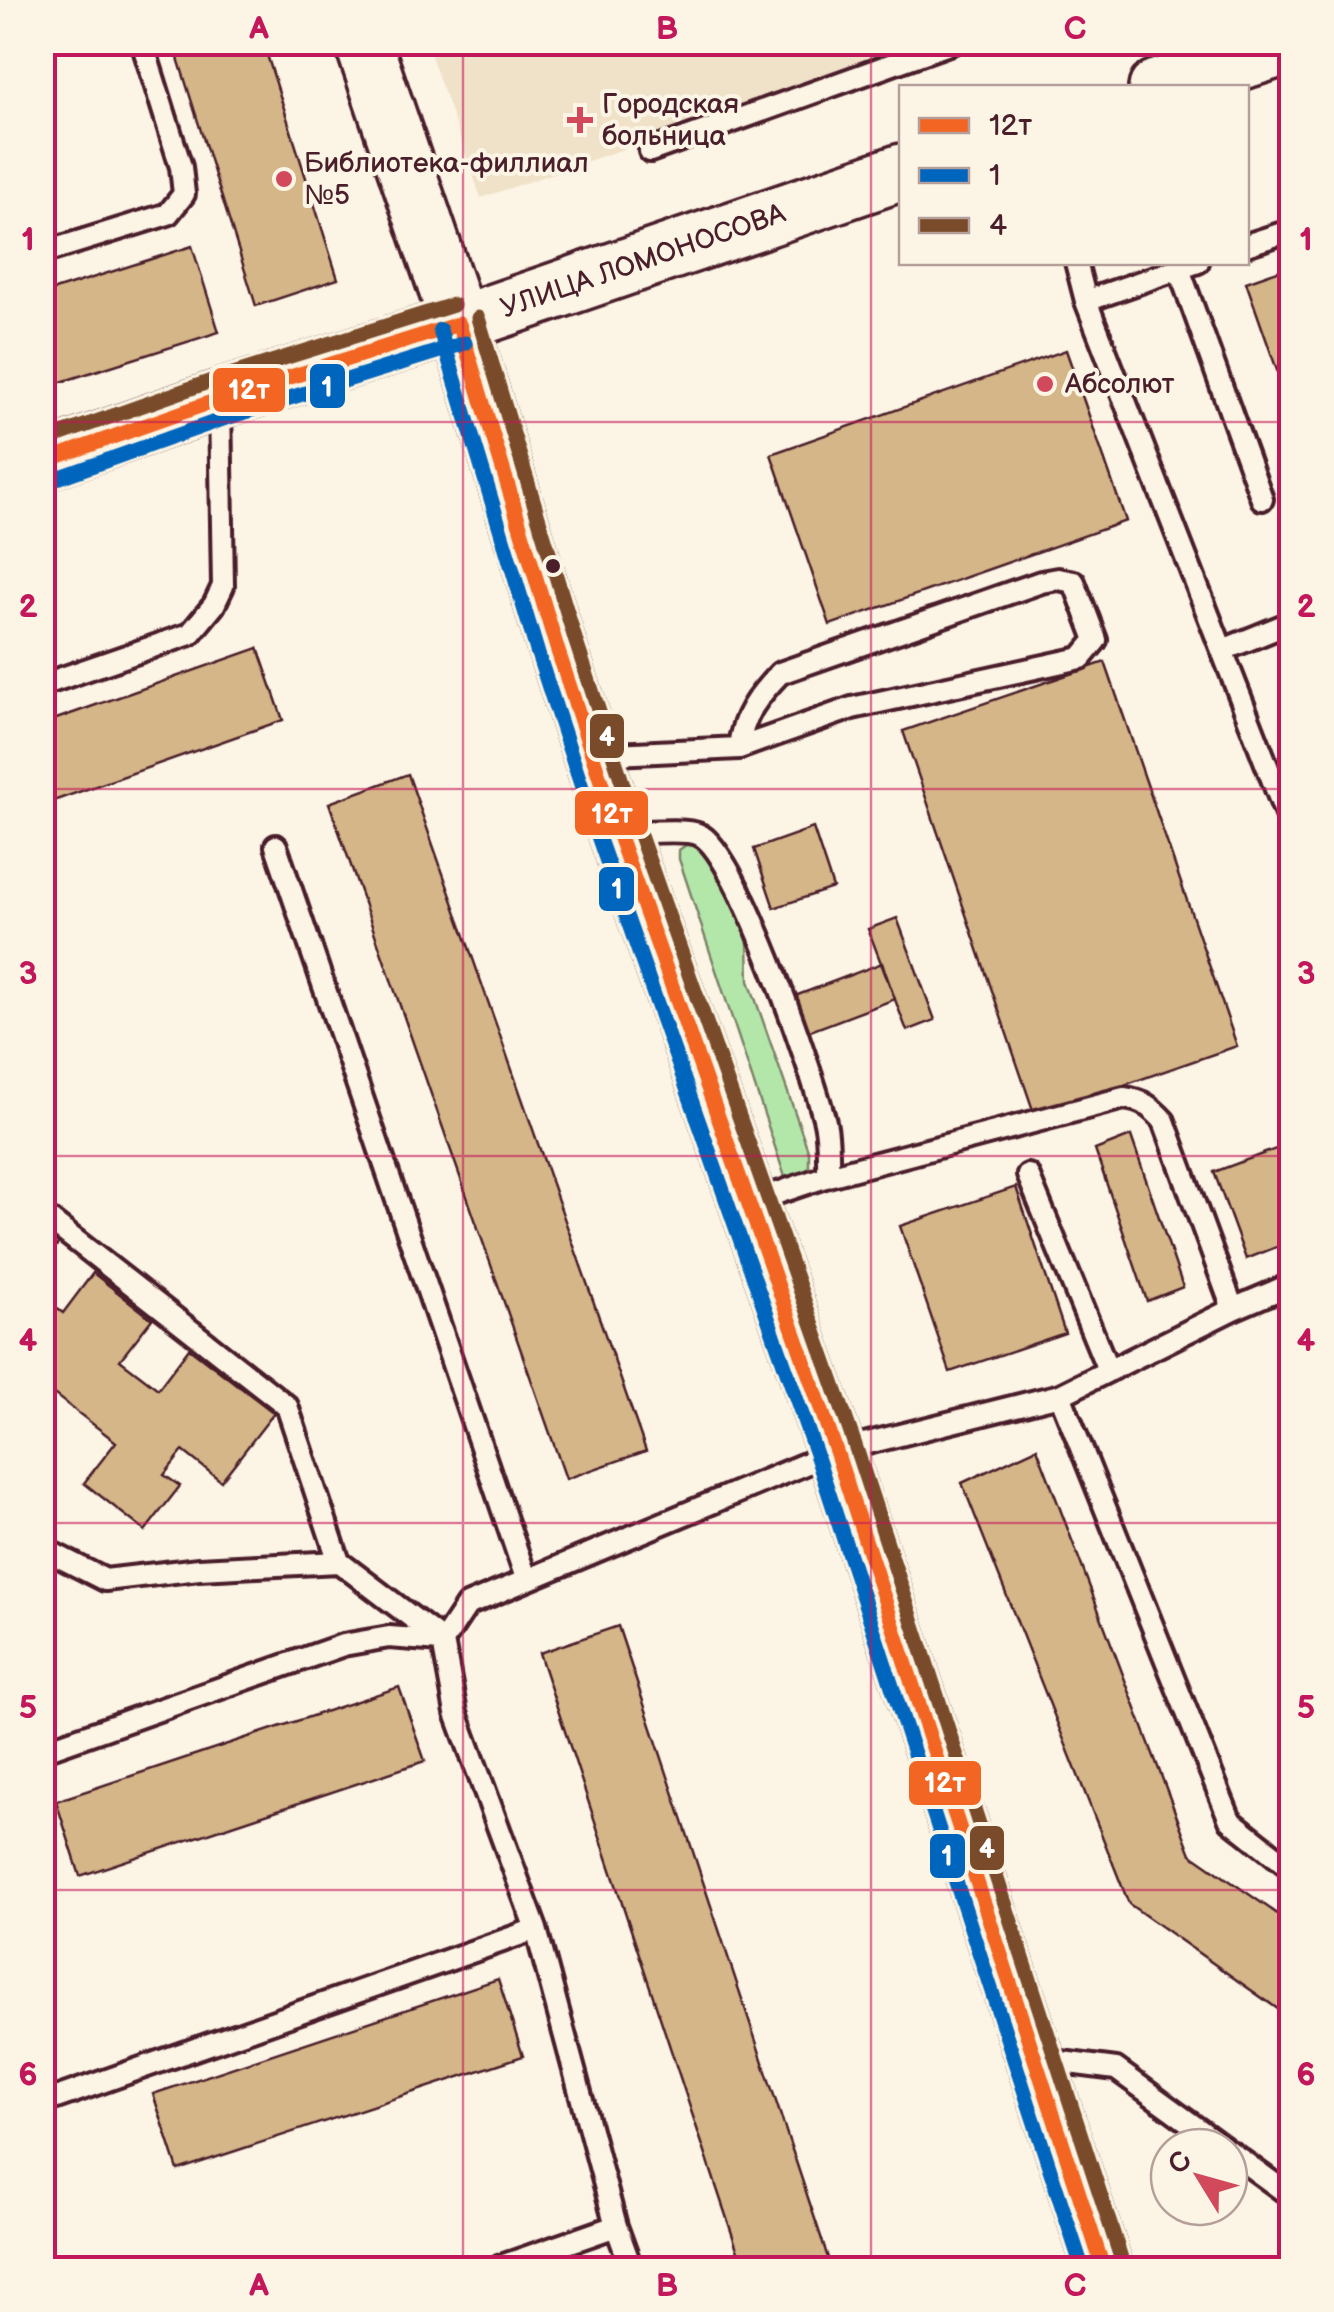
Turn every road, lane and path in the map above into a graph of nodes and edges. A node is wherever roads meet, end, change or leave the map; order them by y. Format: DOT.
graph roads {
  1 [pos="142,42"];
  2 [pos="363,42"];
  3 [pos="954,42"];
  4 [pos="1292,45"];
  5 [pos="1218,54"];
  6 [pos="1162,85"];
  7 [pos="650,151"];
  8 [pos="899,173"];
  9 [pos="1292,230"];
  10 [pos="1249,245"];
  11 [pos="42,253"];
  12 [pos="1077,265"];
  13 [pos="1188,266"];
  14 [pos="1086,302"];
  15 [pos="459,324"];
  16 [pos="220,399"];
  17 [pos="42,462"];
  18 [pos="1262,499"];
  19 [pos="1292,622"];
  20 [pos="1223,650"];
  21 [pos="42,684"];
  22 [pos="739,748"];
  23 [pos="593,755"];
  24 [pos="1292,830"];
  25 [pos="618,833"];
  26 [pos="276,846"];
  27 [pos="1028,1175"];
  28 [pos="828,1176"];
  29 [pos="746,1204"];
  30 [pos="42,1214"];
  31 [pos="1292,1284"];
  32 [pos="1233,1309"];
  33 [pos="1108,1370"];
  34 [pos="1060,1395"];
  35 [pos="836,1450"];
  36 [pos="42,1548"];
  37 [pos="339,1562"];
  38 [pos="526,1578"];
  39 [pos="443,1641"];
  40 [pos="42,1751"];
  41 [pos="1292,1869"];
  42 [pos="536,1929"];
  43 [pos="1036,2058"];
  44 [pos="42,2103"];
  45 [pos="1196,2127"];
  46 [pos="1249,2165"];
  47 [pos="1292,2196"];
  48 [pos="616,2226"];
  49 [pos="490,2270"];
  50 [pos="632,2270"];
  51 [pos="1104,2270"];
  1 -- 11 [label="lane"];
  2 -- 15 [label="main road"];
  3 -- 7 [label="lane"];
  4 -- 5 [label="main road"];
  5 -- 6 [label="main road"];
  8 -- 15 [label="main road, УЛИЦА ЛОМОНОСОВА"];
  9 -- 10 [label="lane"];
  12 -- 14 [label="lane"];
  13 -- 14 [label="lane"];
  13 -- 18 [label="lane"];
  14 -- 20 [label="lane"];
  15 -- 16 [label="main road, УЛИЦА ЛОМОНОСОВА"];
  15 -- 23 [label="main road"];
  16 -- 17 [label="main road, УЛИЦА ЛОМОНОСОВА"];
  16 -- 21 [label="lane"];
  19 -- 20 [label="lane"];
  20 -- 24 [label="lane"];
  22 -- 22 [label="lane"];
  22 -- 23 [label="lane"];
  23 -- 25 [label="main road"];
  25 -- 28 [label="lane"];
  25 -- 29 [label="main road"];
  26 -- 38 [label="lane"];
  27 -- 33 [label="lane"];
  28 -- 29 [label="lane"];
  28 -- 32 [label="lane"];
  29 -- 35 [label="main road"];
  30 -- 37 [label="lane"];
  31 -- 32 [label="lane"];
  32 -- 33 [label="lane"];
  33 -- 34 [label="lane"];
  34 -- 35 [label="lane"];
  34 -- 41 [label="lane"];
  35 -- 38 [label="lane"];
  35 -- 43 [label="main road"];
  36 -- 37 [label="lane"];
  37 -- 39 [label="lane"];
  38 -- 39 [label="lane"];
  39 -- 40 [label="lane"];
  39 -- 42 [label="lane"];
  42 -- 44 [label="lane"];
  42 -- 48 [label="lane"];
  43 -- 45 [label="lane"];
  43 -- 51 [label="main road"];
  46 -- 47 [label="lane"];
  48 -- 49 [label="lane"];
  48 -- 50 [label="lane"];
}
